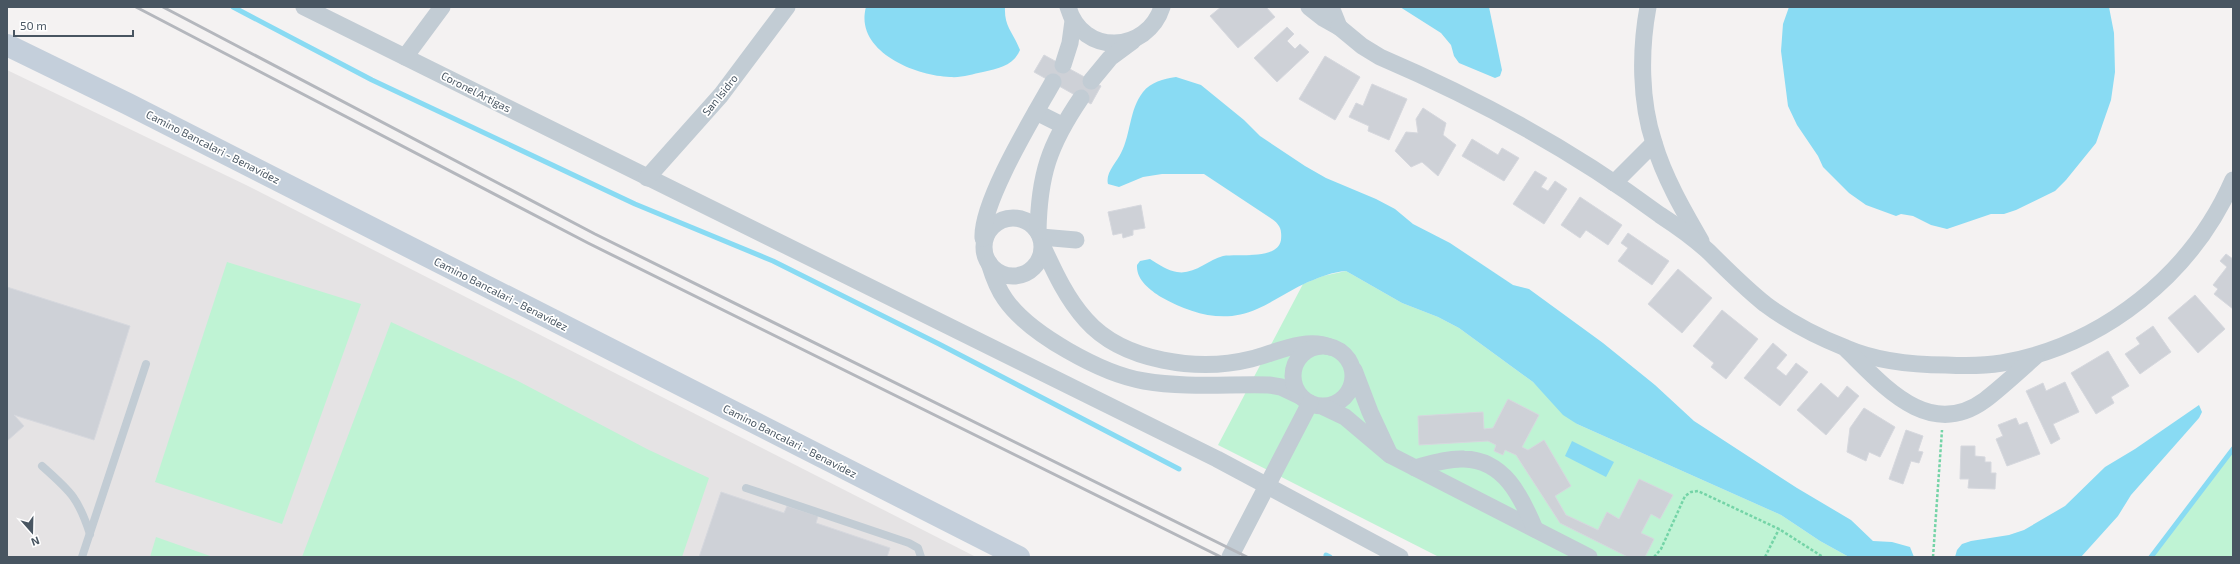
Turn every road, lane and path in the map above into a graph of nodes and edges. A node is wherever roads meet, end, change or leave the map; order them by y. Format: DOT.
graph roads {
  1 [pos="304,7"];
  2 [pos="442,7"];
  3 [pos="787,7"];
  4 [pos="1162,7"];
  5 [pos="1309,7"];
  6 [pos="1331,7"];
  7 [pos="1648,7"];
  8 [pos="1071,14"];
  9 [pos="1339,27"];
  10 [pos="1134,40"];
  11 [pos="7,45"];
  12 [pos="405,57"];
  13 [pos="1063,65"];
  14 [pos="1091,81"];
  15 [pos="1053,82"];
  16 [pos="1081,98"];
  17 [pos="1036,112"];
  18 [pos="1062,126"];
  19 [pos="1654,143"];
  20 [pos="647,178"];
  21 [pos="2233,180"];
  22 [pos="1614,183"];
  23 [pos="1040,239"];
  24 [pos="1076,240"];
  25 [pos="1707,250"];
  26 [pos="986,256"];
  27 [pos="1330,347"];
  28 [pos="1844,348"];
  29 [pos="2040,353"];
  30 [pos="146,364"];
  31 [pos="1352,365"];
  32 [pos="1312,402"];
  33 [pos="1943,414"];
  34 [pos="1390,455"];
  35 [pos="42,466"];
  36 [pos="1415,468"];
  37 [pos="1267,487"];
  38 [pos="746,488"];
  39 [pos="1535,529"];
  40 [pos="1779,529"];
  41 [pos="90,534"];
  42 [pos="1001,551"];
  43 [pos="82,557"];
  44 [pos="921,557"];
  45 [pos="1018,557"];
  46 [pos="1230,557"];
  47 [pos="1400,557"];
  48 [pos="1589,557"];
  49 [pos="1654,557"];
  50 [pos="1765,557"];
  51 [pos="1823,557"];
  52 [pos="1933,557"];
  1 -- 12 [label="street, Coronel Artigas"];
  2 -- 12 [label="street"];
  3 -- 20 [label="street, San Isidro"];
  4 -- 10 [label="street"];
  5 -- 9 [label="street"];
  6 -- 9 [label="street"];
  7 -- 19 [label="street"];
  8 -- 10 [label="street"];
  8 -- 13 [label="street"];
  9 -- 22 [label="street"];
  10 -- 14 [label="street"];
  11 -- 42 [label="main road, Camino Bancalari - Benavídez"];
  12 -- 20 [label="street, Coronel Artigas"];
  15 -- 17 [label="street"];
  16 -- 18 [label="street"];
  17 -- 18 [label="street"];
  17 -- 26 [label="street"];
  18 -- 23 [label="street"];
  19 -- 22 [label="street"];
  19 -- 25 [label="street"];
  20 -- 37 [label="street, Coronel Artigas"];
  21 -- 29 [label="street"];
  22 -- 25 [label="street"];
  23 -- 24 [label="street"];
  23 -- 26 [label="street"];
  23 -- 26 [label="street"];
  23 -- 27 [label="street"];
  25 -- 28 [label="street"];
  26 -- 32 [label="street"];
  27 -- 31 [label="street"];
  27 -- 32 [label="street"];
  28 -- 29 [label="street"];
  28 -- 33 [label="street"];
  29 -- 33 [label="street"];
  30 -- 41 [label="lane"];
  31 -- 32 [label="street"];
  31 -- 34 [label="street"];
  32 -- 34 [label="street"];
  32 -- 37 [label="street"];
  33 -- 52 [label="path"];
  34 -- 36 [label="street"];
  35 -- 41 [label="lane"];
  36 -- 39 [label="street"];
  36 -- 39 [label="street"];
  37 -- 46 [label="street"];
  37 -- 47 [label="street, Coronel Artigas"];
  38 -- 44 [label="lane"];
  39 -- 48 [label="street"];
  40 -- 49 [label="path"];
  40 -- 50 [label="path"];
  40 -- 51 [label="path"];
  41 -- 43 [label="lane"];
  42 -- 45 [label="main road, Camino Bancalari - Benavídez"];
}
